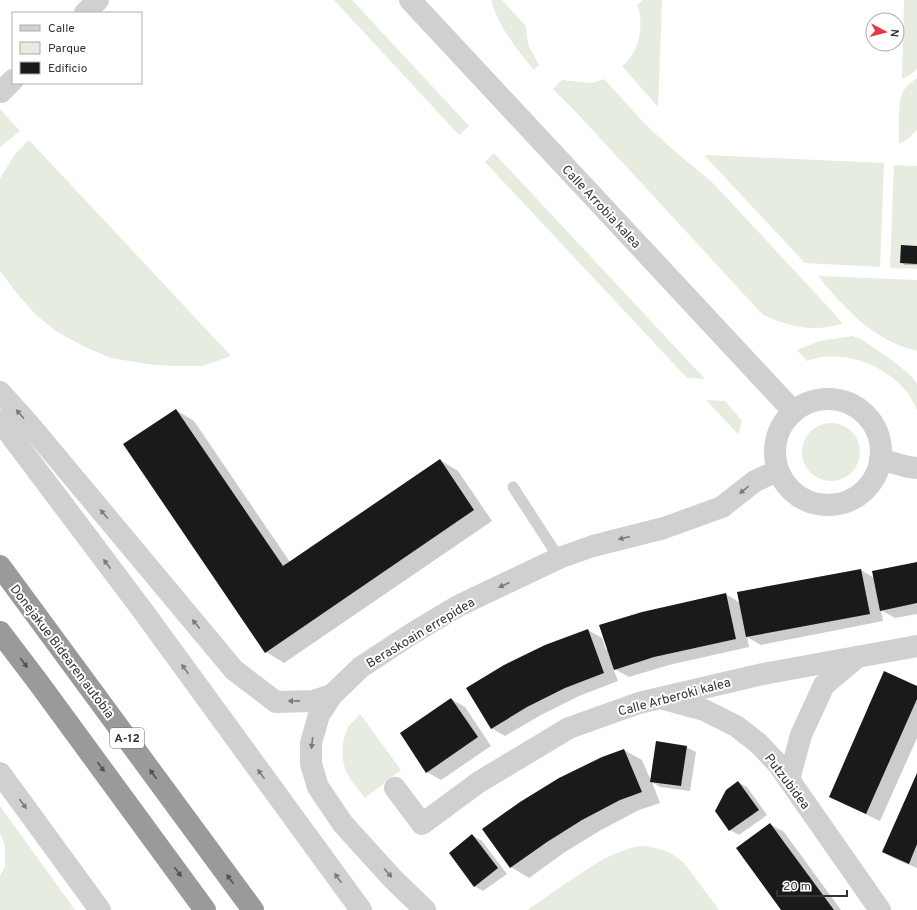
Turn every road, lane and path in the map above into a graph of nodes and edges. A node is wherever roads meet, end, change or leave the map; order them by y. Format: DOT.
graph roads {
  1 [pos="98,0"];
  2 [pos="410,0"];
  3 [pos="86,12"];
  4 [pos="0,392"];
  5 [pos="794,412"];
  6 [pos="0,421"];
  7 [pos="880,459"];
  8 [pos="917,468"];
  9 [pos="778,472"];
  10 [pos="513,487"];
  11 [pos="559,558"];
  12 [pos="0,566"];
  13 [pos="0,632"];
  14 [pos="917,646"];
  15 [pos="857,658"];
  16 [pos="332,695"];
  17 [pos="660,698"];
  18 [pos="0,773"];
  19 [pos="788,780"];
  20 [pos="394,788"];
  21 [pos="100,910"];
  22 [pos="205,910"];
  23 [pos="253,910"];
  24 [pos="361,910"];
  25 [pos="425,910"];
  26 [pos="880,910"];
  1 -- 3 [label="street"];
  2 -- 5 [label="street, Calle Arrobia kalea"];
  16 -- 4 [label="street, one-way"];
  5 -- 7 [label="street"];
  5 -- 9 [label="street"];
  24 -- 6 [label="street, one-way"];
  7 -- 8 [label="street"];
  7 -- 9 [label="street"];
  9 -- 11 [label="street, Beraskoain errepidea, one-way"];
  10 -- 11 [label="lane"];
  11 -- 16 [label="street, Beraskoain errepidea, one-way"];
  23 -- 12 [label="highway, Donejakue Bidearen autobia / A-12, one-way"];
  13 -- 22 [label="highway, A-12, one-way"];
  14 -- 15 [label="street, Calle Arberoki kalea"];
  15 -- 17 [label="street, Calle Arberoki kalea"];
  15 -- 19 [label="street, Calle Arberoki kalea"];
  16 -- 25 [label="street, Beraskoain errepidea, one-way"];
  17 -- 19 [label="street, Putzubidea"];
  17 -- 20 [label="street, Calle Arberoki kalea"];
  18 -- 21 [label="street, one-way"];
  19 -- 26 [label="street, Putzubidea"];
}
